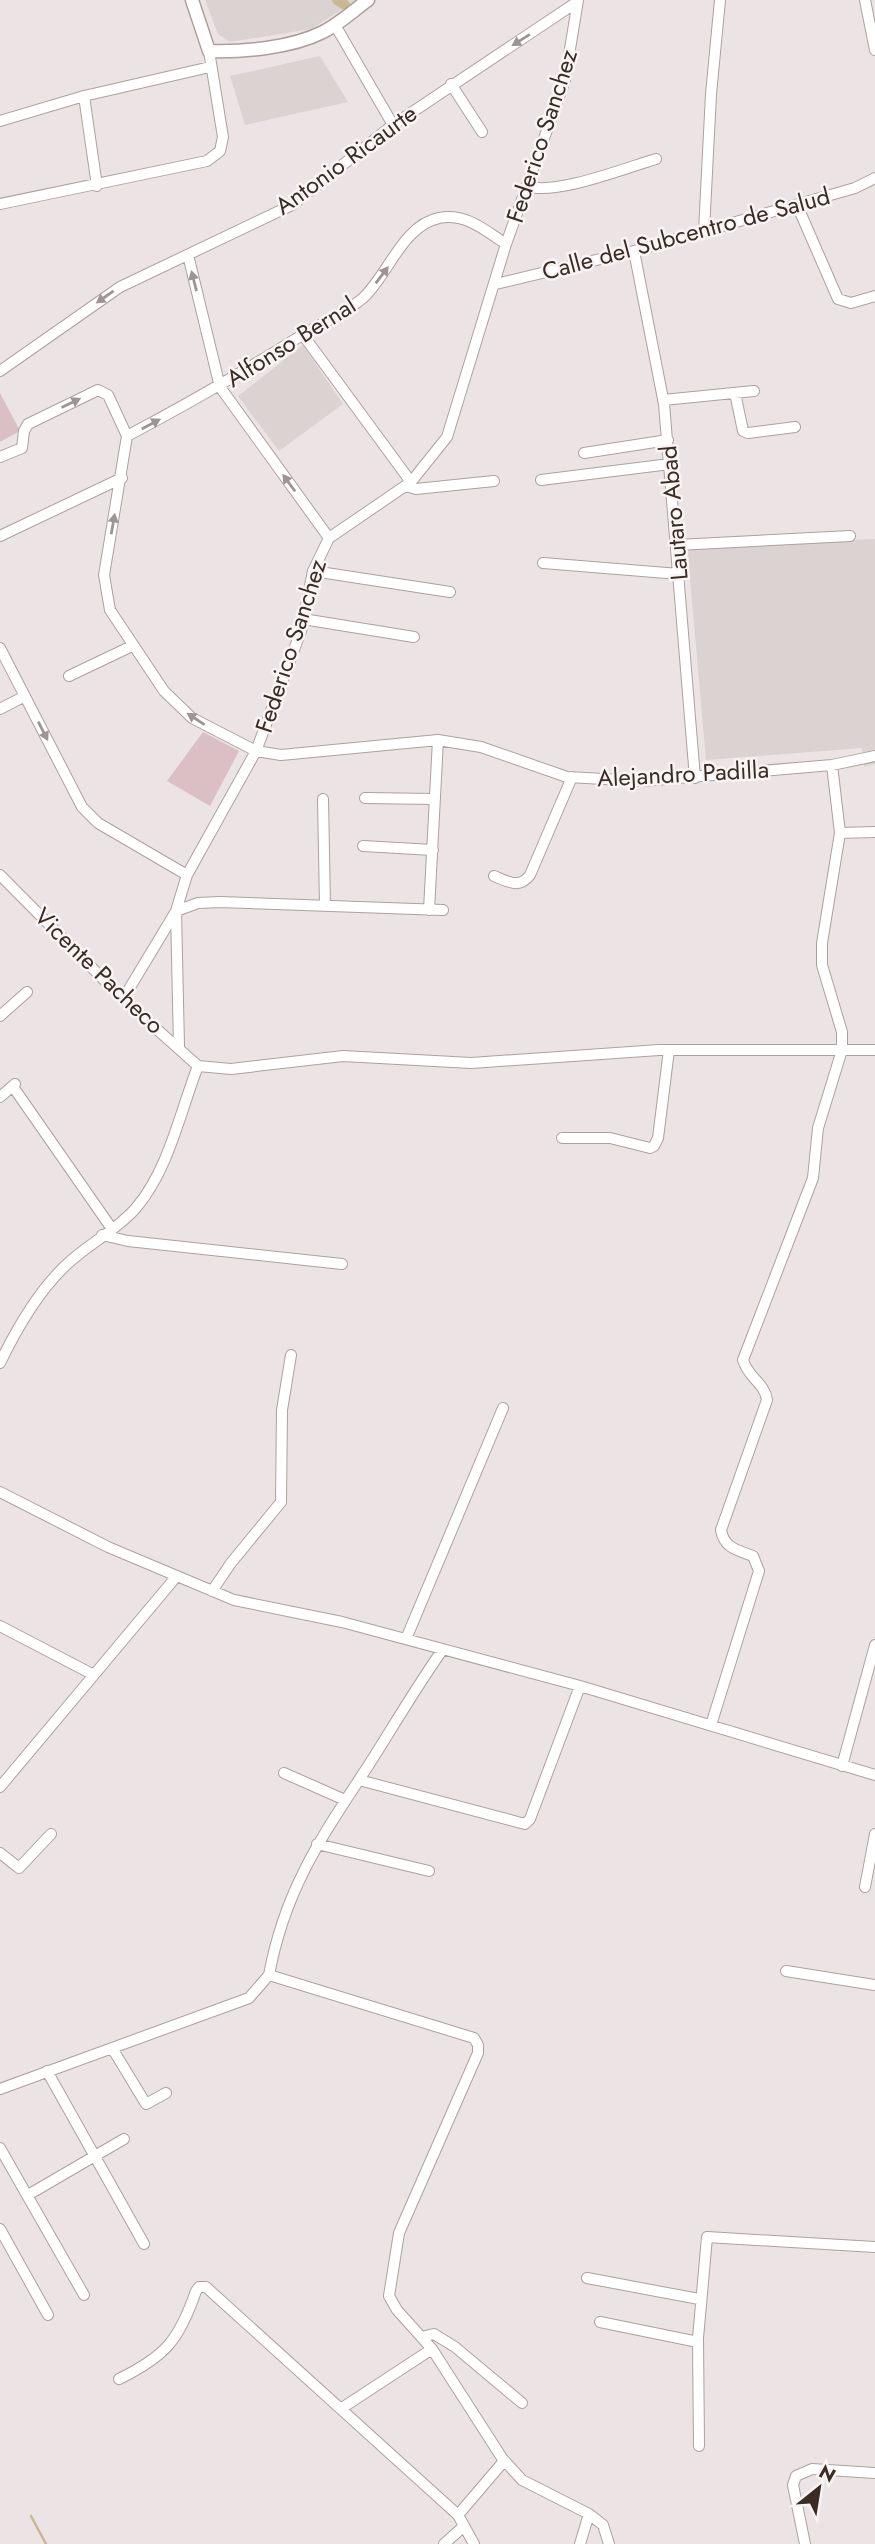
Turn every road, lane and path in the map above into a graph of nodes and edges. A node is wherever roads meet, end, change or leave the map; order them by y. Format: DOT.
graph roads {
  1 [pos="192,0"];
  2 [pos="368,0"];
  3 [pos="720,0"];
  4 [pos="864,0"];
  5 [pos="578,1"];
  6 [pos="335,25"];
  7 [pos="875,50"];
  8 [pos="209,51"];
  9 [pos="210,67"];
  10 [pos="451,84"];
  11 [pos="84,96"];
  12 [pos="0,121"];
  13 [pos="393,125"];
  14 [pos="482,132"];
  15 [pos="656,159"];
  16 [pos="875,178"];
  17 [pos="97,186"];
  18 [pos="527,186"];
  19 [pos="0,204"];
  20 [pos="797,205"];
  21 [pos="704,231"];
  22 [pos="506,244"];
  23 [pos="634,251"];
  24 [pos="188,255"];
  25 [pos="496,284"];
  26 [pos="875,296"];
  27 [pos="303,335"];
  28 [pos="0,371"];
  29 [pos="220,387"];
  30 [pos="754,391"];
  31 [pos="735,393"];
  32 [pos="663,400"];
  33 [pos="795,427"];
  34 [pos="127,436"];
  35 [pos="668,440"];
  36 [pos="584,453"];
  37 [pos="0,457"];
  38 [pos="670,464"];
  39 [pos="122,478"];
  40 [pos="541,480"];
  41 [pos="494,481"];
  42 [pos="409,484"];
  43 [pos="0,536"];
  44 [pos="850,536"];
  45 [pos="329,538"];
  46 [pos="677,545"];
  47 [pos="543,563"];
  48 [pos="313,571"];
  49 [pos="679,574"];
  50 [pos="450,592"];
  51 [pos="303,619"];
  52 [pos="414,637"];
  53 [pos="132,646"];
  54 [pos="0,649"];
  55 [pos="69,676"];
  56 [pos="25,696"];
  57 [pos="0,709"];
  58 [pos="438,740"];
  59 [pos="257,751"];
  60 [pos="875,756"];
  61 [pos="832,765"];
  62 [pos="572,777"];
  63 [pos="695,778"];
  64 [pos="365,798"];
  65 [pos="323,799"];
  66 [pos="435,799"];
  67 [pos="875,832"];
  68 [pos="840,833"];
  69 [pos="363,846"];
  70 [pos="433,850"];
  71 [pos="0,876"];
  72 [pos="187,876"];
  73 [pos="494,876"];
  74 [pos="325,906"];
  75 [pos="429,910"];
  76 [pos="443,910"];
  77 [pos="176,911"];
  78 [pos="27,992"];
  79 [pos="123,999"];
  80 [pos="0,1016"];
  81 [pos="178,1046"];
  82 [pos="669,1049"];
  83 [pos="842,1050"];
  84 [pos="875,1050"];
  85 [pos="198,1066"];
  86 [pos="7,1090"];
  87 [pos="562,1138"];
  88 [pos="112,1229"];
  89 [pos="102,1235"];
  90 [pos="342,1264"];
  91 [pos="291,1355"];
  92 [pos="0,1363"];
  93 [pos="503,1408"];
  94 [pos="0,1492"];
  95 [pos="176,1577"];
  96 [pos="212,1591"];
  97 [pos="0,1626"];
  98 [pos="406,1639"];
  99 [pos="875,1645"];
  100 [pos="443,1649"];
  101 [pos="94,1675"];
  102 [pos="580,1686"];
  103 [pos="711,1725"];
  104 [pos="842,1766"];
  105 [pos="284,1773"];
  106 [pos="875,1775"];
  107 [pos="359,1780"];
  108 [pos="0,1787"];
  109 [pos="345,1800"];
  110 [pos="875,1833"];
  111 [pos="51,1834"];
  112 [pos="317,1844"];
  113 [pos="0,1853"];
  114 [pos="429,1871"];
  115 [pos="865,1887"];
  116 [pos="786,1971"];
  117 [pos="269,1975"];
  118 [pos="875,1985"];
  119 [pos="112,2048"];
  120 [pos="47,2071"];
  121 [pos="0,2089"];
  122 [pos="166,2093"];
  123 [pos="124,2139"];
  124 [pos="0,2148"];
  125 [pos="95,2156"];
  126 [pos="28,2195"];
  127 [pos="0,2229"];
  128 [pos="144,2244"];
  129 [pos="875,2247"];
  130 [pos="587,2278"];
  131 [pos="84,2295"];
  132 [pos="699,2299"];
  133 [pos="48,2315"];
  134 [pos="600,2322"];
  135 [pos="421,2337"];
  136 [pos="698,2342"];
  137 [pos="432,2349"];
  138 [pos="119,2379"];
  139 [pos="522,2403"];
  140 [pos="342,2408"];
  141 [pos="699,2446"];
  142 [pos="505,2461"];
  143 [pos="875,2473"];
  144 [pos="589,2514"];
  145 [pos="458,2515"];
  146 [pos="464,2526"];
  147 [pos="444,2544"];
  148 [pos="474,2544"];
  149 [pos="580,2544"];
  150 [pos="609,2544"];
  151 [pos="805,2544"];
  1 -- 8 [label="main road"];
  2 -- 6 [label="main road"];
  3 -- 21 [label="street"];
  4 -- 7 [label="street"];
  5 -- 10 [label="street, Antonio Ricaurte, one-way"];
  5 -- 18 [label="street, Federico Sanchez"];
  6 -- 8 [label="main road"];
  6 -- 13 [label="street"];
  8 -- 9 [label="street"];
  9 -- 11 [label="street"];
  9 -- 17 [label="street"];
  10 -- 13 [label="street, Antonio Ricaurte"];
  10 -- 14 [label="street"];
  11 -- 12 [label="street"];
  11 -- 17 [label="street"];
  13 -- 24 [label="street, Antonio Ricaurte"];
  15 -- 18 [label="street"];
  16 -- 20 [label="street, Calle del Subcentro de Salud"];
  17 -- 19 [label="street"];
  18 -- 22 [label="street, Federico Sanchez"];
  20 -- 21 [label="street, Calle del Subcentro de Salud"];
  20 -- 26 [label="street"];
  21 -- 23 [label="street, Calle del Subcentro de Salud"];
  22 -- 25 [label="street, Federico Sanchez"];
  27 -- 22 [label="street, Alfonso Bernal, one-way"];
  23 -- 25 [label="street, Calle del Subcentro de Salud"];
  23 -- 32 [label="street, Lautaro Abad"];
  24 -- 28 [label="street, Antonio Ricaurte, one-way"];
  29 -- 24 [label="street, one-way"];
  25 -- 42 [label="street, Federico Sanchez"];
  27 -- 29 [label="street, Alfonso Bernal"];
  27 -- 42 [label="street"];
  34 -- 29 [label="street, Alfonso Bernal, one-way"];
  45 -- 29 [label="street, one-way"];
  30 -- 31 [label="street"];
  31 -- 32 [label="street"];
  31 -- 33 [label="street"];
  32 -- 35 [label="street, Lautaro Abad"];
  37 -- 34 [label="street, one-way"];
  34 -- 39 [label="street"];
  35 -- 36 [label="street"];
  35 -- 38 [label="street, Lautaro Abad"];
  38 -- 40 [label="street"];
  38 -- 46 [label="street, Lautaro Abad"];
  39 -- 43 [label="street"];
  53 -- 39 [label="street, Alejandro Padilla, one-way"];
  41 -- 42 [label="street"];
  42 -- 45 [label="street, Federico Sanchez"];
  44 -- 46 [label="street"];
  45 -- 48 [label="street, Federico Sanchez"];
  46 -- 49 [label="street, Lautaro Abad"];
  47 -- 49 [label="street"];
  48 -- 50 [label="street"];
  48 -- 51 [label="street, Federico Sanchez"];
  49 -- 63 [label="street, Lautaro Abad"];
  51 -- 52 [label="street"];
  51 -- 59 [label="street, Federico Sanchez"];
  53 -- 55 [label="street"];
  59 -- 53 [label="street, Alejandro Padilla, one-way"];
  54 -- 56 [label="street"];
  56 -- 57 [label="street"];
  56 -- 72 [label="street, one-way"];
  58 -- 59 [label="street, Alejandro Padilla"];
  58 -- 62 [label="street, Alejandro Padilla"];
  58 -- 66 [label="street"];
  59 -- 72 [label="street, Federico Sanchez"];
  60 -- 61 [label="street, Alejandro Padilla"];
  61 -- 63 [label="street, Alejandro Padilla"];
  61 -- 68 [label="street"];
  62 -- 63 [label="street, Alejandro Padilla"];
  62 -- 73 [label="street"];
  64 -- 66 [label="street"];
  65 -- 74 [label="street"];
  66 -- 70 [label="street"];
  67 -- 68 [label="street"];
  68 -- 83 [label="street"];
  69 -- 70 [label="street"];
  70 -- 75 [label="street"];
  71 -- 79 [label="street, Vicente Pacheco"];
  72 -- 77 [label="street, Federico Sanchez"];
  74 -- 75 [label="street"];
  74 -- 77 [label="street"];
  75 -- 76 [label="street"];
  77 -- 79 [label="street, Federico Sanchez"];
  77 -- 81 [label="street"];
  78 -- 80 [label="street"];
  79 -- 81 [label="street, Vicente Pacheco"];
  81 -- 85 [label="street, Vicente Pacheco"];
  82 -- 83 [label="street"];
  82 -- 85 [label="street"];
  82 -- 87 [label="street"];
  83 -- 84 [label="street"];
  83 -- 103 [label="street"];
  85 -- 88 [label="street"];
  86 -- 88 [label="street"];
  88 -- 89 [label="street"];
  89 -- 90 [label="street"];
  89 -- 92 [label="street"];
  91 -- 96 [label="street"];
  93 -- 98 [label="street"];
  94 -- 95 [label="street"];
  95 -- 96 [label="street"];
  95 -- 101 [label="street"];
  96 -- 98 [label="street"];
  97 -- 101 [label="street"];
  98 -- 100 [label="street"];
  99 -- 104 [label="street"];
  100 -- 102 [label="street"];
  100 -- 107 [label="street"];
  101 -- 108 [label="street"];
  102 -- 103 [label="street"];
  102 -- 107 [label="street"];
  103 -- 104 [label="street"];
  104 -- 106 [label="street"];
  105 -- 109 [label="street"];
  107 -- 109 [label="street"];
  109 -- 112 [label="street"];
  110 -- 115 [label="street"];
  111 -- 113 [label="street"];
  112 -- 114 [label="street"];
  112 -- 117 [label="street"];
  116 -- 118 [label="street"];
  117 -- 119 [label="street"];
  117 -- 135 [label="street"];
  119 -- 120 [label="street"];
  119 -- 122 [label="street"];
  120 -- 121 [label="street"];
  120 -- 125 [label="street"];
  123 -- 125 [label="street"];
  124 -- 126 [label="street"];
  125 -- 126 [label="street"];
  125 -- 128 [label="street"];
  126 -- 131 [label="street"];
  127 -- 133 [label="street"];
  129 -- 132 [label="street"];
  130 -- 132 [label="street"];
  132 -- 136 [label="street"];
  134 -- 136 [label="street"];
  135 -- 137 [label="street"];
  135 -- 139 [label="street"];
  136 -- 141 [label="street"];
  137 -- 140 [label="street"];
  137 -- 142 [label="street"];
  138 -- 140 [label="street"];
  140 -- 145 [label="street"];
  142 -- 144 [label="street"];
  142 -- 145 [label="street"];
  143 -- 151 [label="street"];
  144 -- 149 [label="street"];
  144 -- 150 [label="street"];
  145 -- 146 [label="street"];
  146 -- 147 [label="street"];
  146 -- 148 [label="street"];
}
